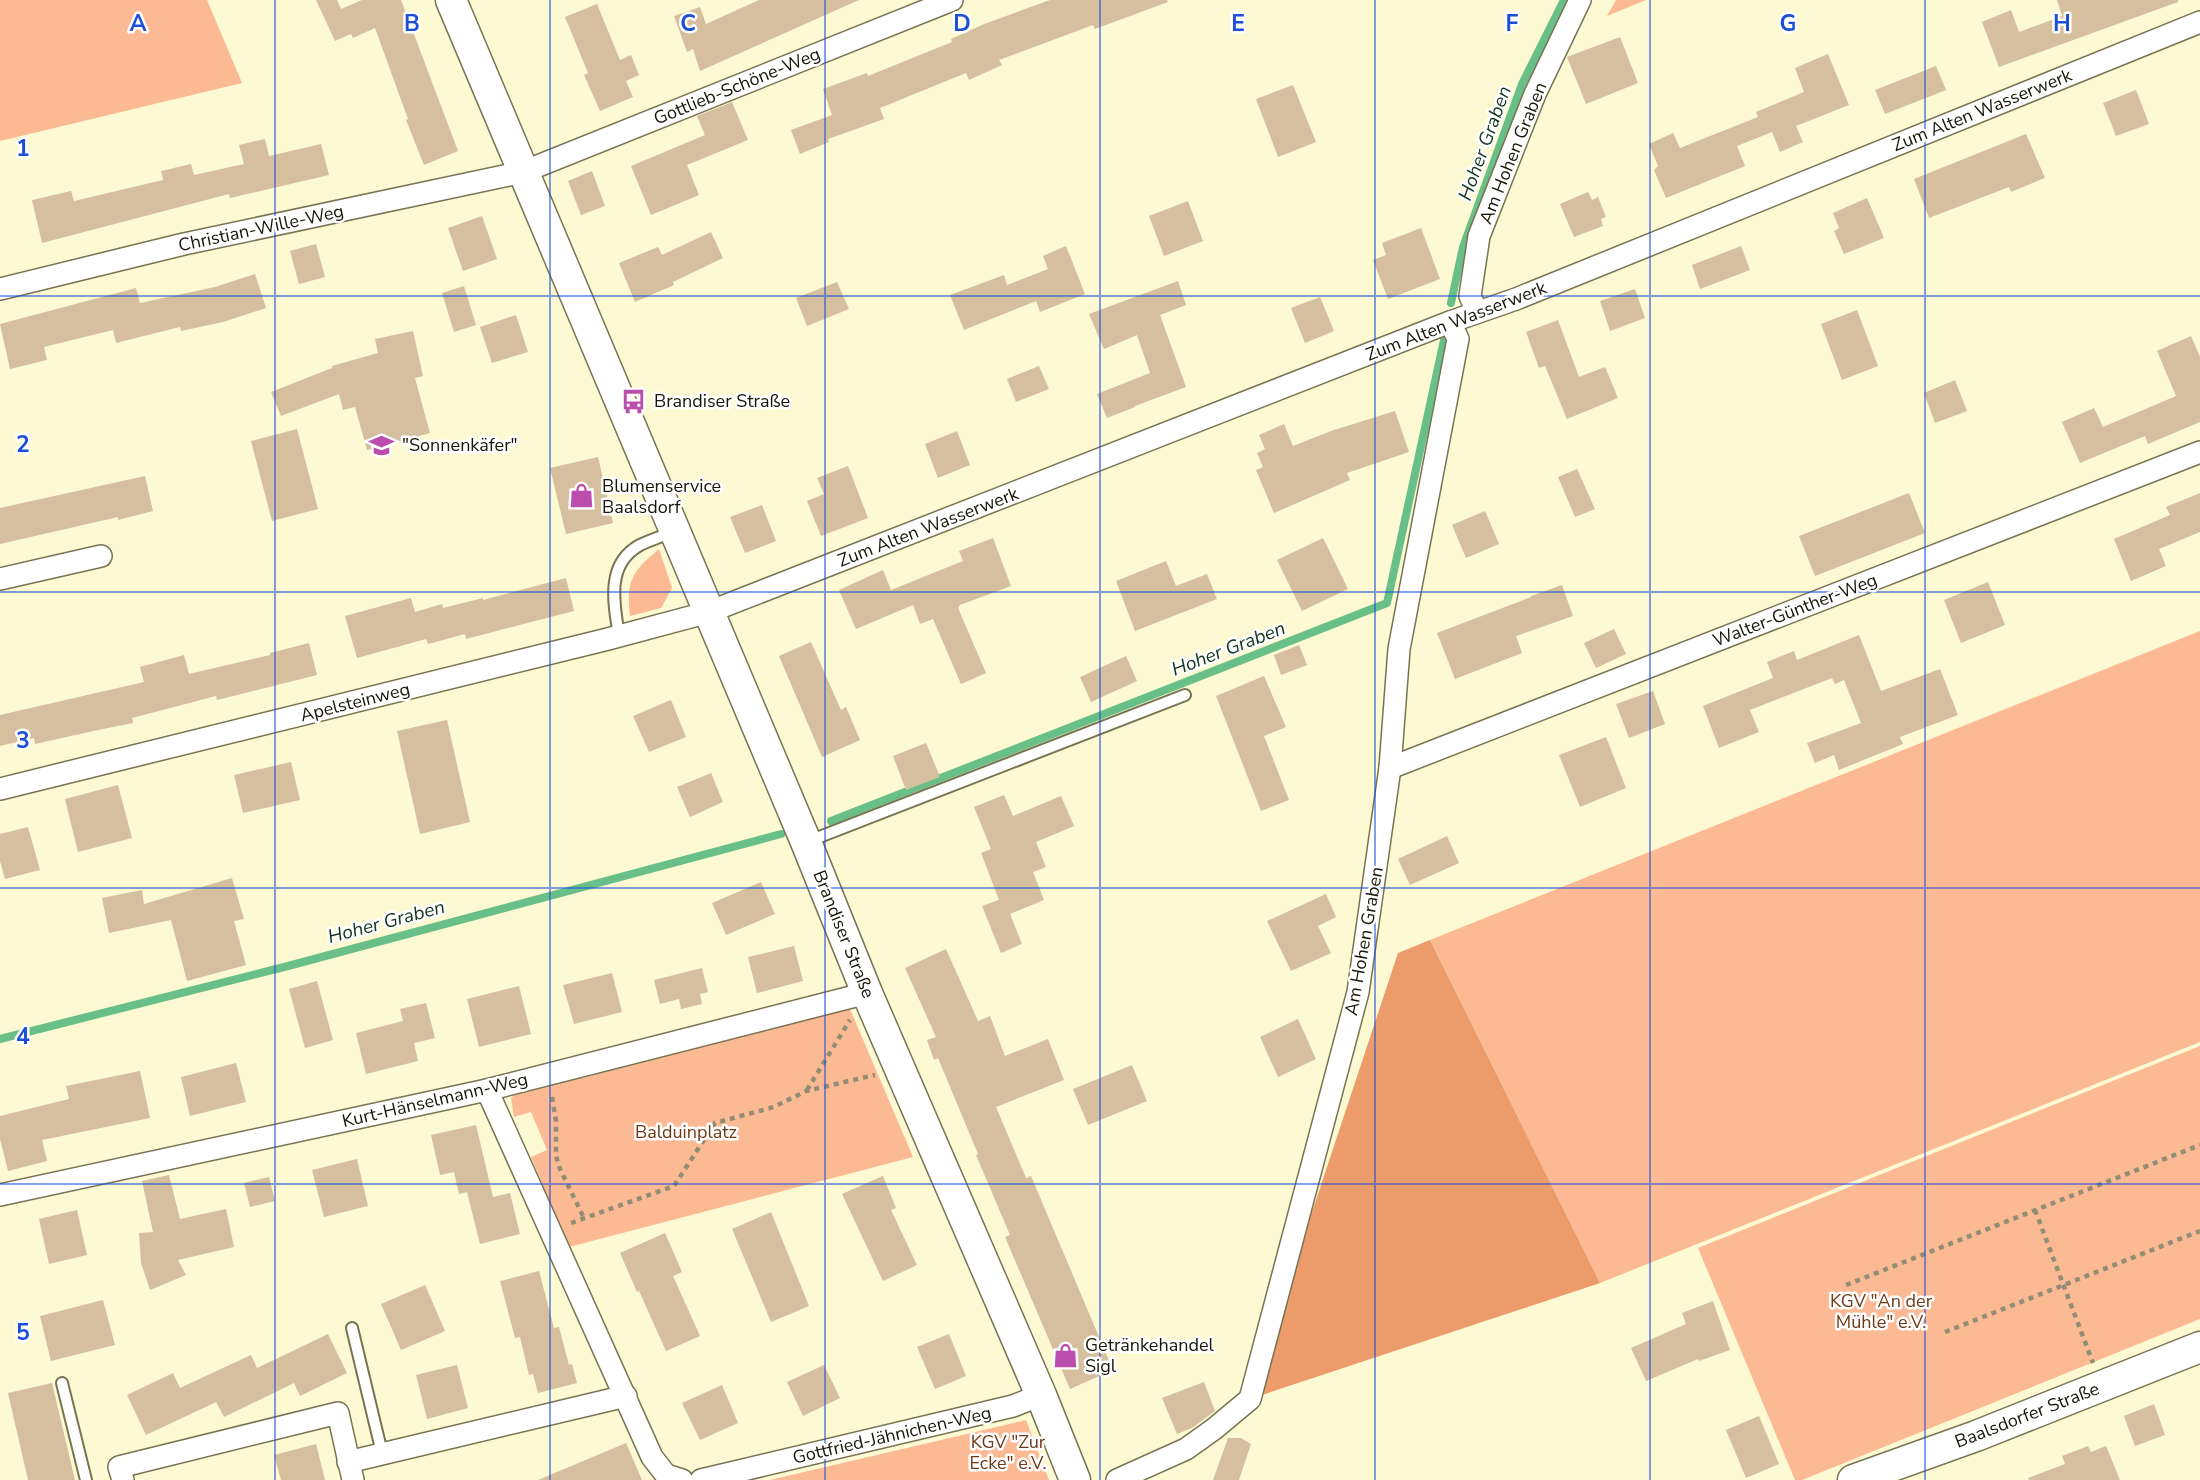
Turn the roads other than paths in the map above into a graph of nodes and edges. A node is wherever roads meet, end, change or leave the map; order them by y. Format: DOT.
graph roads {
  1 [pos="451,0"];
  2 [pos="952,0"];
  3 [pos="1580,0"];
  4 [pos="2200,22"];
  5 [pos="523,172"];
  6 [pos="0,289"];
  7 [pos="1477,312"];
  8 [pos="1450,322"];
  9 [pos="2200,452"];
  10 [pos="674,531"];
  11 [pos="101,556"];
  12 [pos="0,579"];
  13 [pos="709,612"];
  14 [pos="619,636"];
  15 [pos="1185,695"];
  16 [pos="1390,768"];
  17 [pos="0,789"];
  18 [pos="806,842"];
  19 [pos="867,993"];
  20 [pos="487,1090"];
  21 [pos="0,1195"];
  22 [pos="352,1328"];
  23 [pos="2200,1347"];
  24 [pos="62,1383"];
  25 [pos="1041,1395"];
  26 [pos="626,1396"];
  27 [pos="382,1453"];
  28 [pos="351,1471"];
  29 [pos="121,1473"];
  30 [pos="86,1480"];
  31 [pos="682,1480"];
  32 [pos="701,1480"];
  33 [pos="1075,1480"];
  34 [pos="1117,1480"];
  35 [pos="1853,1480"];
  1 -- 5 [label="street, Brandiser Straße"];
  2 -- 5 [label="street, Gottlieb-Schöne-Weg"];
  3 -- 7 [label="street, Am Hohen Graben"];
  4 -- 7 [label="street, Zum Alten Wasserwerk"];
  5 -- 6 [label="street, Christian-Wille-Weg"];
  5 -- 10 [label="street, Brandiser Straße"];
  7 -- 8 [label="street, Zum Alten Wasserwerk"];
  8 -- 13 [label="street, Zum Alten Wasserwerk"];
  8 -- 16 [label="street, Am Hohen Graben"];
  9 -- 16 [label="street, Walter-Günther-Weg"];
  10 -- 13 [label="street, Brandiser Straße"];
  10 -- 14 [label="lane"];
  11 -- 12 [label="street"];
  13 -- 14 [label="street, Apelsteinweg"];
  13 -- 18 [label="street, Brandiser Straße"];
  14 -- 17 [label="street, Apelsteinweg"];
  15 -- 18 [label="lane"];
  16 -- 34 [label="street, Am Hohen Graben"];
  18 -- 19 [label="street, Brandiser Straße"];
  19 -- 20 [label="street, Kurt-Hänselmann-Weg"];
  19 -- 25 [label="street, Brandiser Straße"];
  20 -- 21 [label="street, Kurt-Hänselmann-Weg"];
  20 -- 26 [label="street"];
  22 -- 27 [label="lane"];
  23 -- 35 [label="street, Baalsdorfer Straße"];
  24 -- 30 [label="lane"];
  25 -- 32 [label="street, Gottfried-Jähnichen-Weg"];
  25 -- 33 [label="street, Brandiser Straße"];
  26 -- 27 [label="street"];
  26 -- 31 [label="street"];
  27 -- 28 [label="street"];
  28 -- 29 [label="street"];
}
